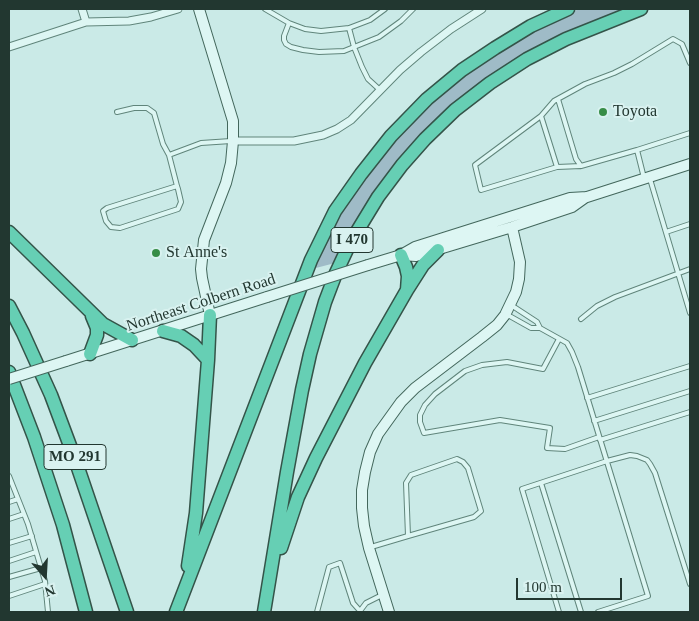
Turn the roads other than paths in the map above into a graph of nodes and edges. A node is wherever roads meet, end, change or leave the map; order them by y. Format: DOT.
graph roads {
  1 [pos="82,9"];
  2 [pos="178,9"];
  3 [pos="199,9"];
  4 [pos="266,9"];
  5 [pos="385,9"];
  6 [pos="413,9"];
  7 [pos="482,9"];
  8 [pos="568,9"];
  9 [pos="641,9"];
  10 [pos="86,22"];
  11 [pos="289,24"];
  12 [pos="349,28"];
  13 [pos="9,47"];
  14 [pos="354,47"];
  15 [pos="690,63"];
  16 [pos="380,90"];
  17 [pos="558,99"];
  18 [pos="117,112"];
  19 [pos="541,116"];
  20 [pos="690,133"];
  21 [pos="233,141"];
  22 [pos="637,150"];
  23 [pos="169,155"];
  24 [pos="690,164"];
  25 [pos="581,166"];
  26 [pos="557,167"];
  27 [pos="647,178"];
  28 [pos="177,186"];
  29 [pos="586,197"];
  30 [pos="690,224"];
  31 [pos="512,227"];
  32 [pos="9,232"];
  33 [pos="666,232"];
  34 [pos="438,250"];
  35 [pos="401,255"];
  36 [pos="690,269"];
  37 [pos="678,272"];
  38 [pos="407,290"];
  39 [pos="9,306"];
  40 [pos="508,309"];
  41 [pos="91,313"];
  42 [pos="690,313"];
  43 [pos="210,315"];
  44 [pos="581,318"];
  45 [pos="540,328"];
  46 [pos="163,331"];
  47 [pos="559,338"];
  48 [pos="132,340"];
  49 [pos="90,354"];
  50 [pos="208,360"];
  51 [pos="690,366"];
  52 [pos="9,372"];
  53 [pos="9,378"];
  54 [pos="690,391"];
  55 [pos="587,398"];
  56 [pos="690,412"];
  57 [pos="594,421"];
  58 [pos="600,439"];
  59 [pos="607,461"];
  60 [pos="9,476"];
  61 [pos="10,483"];
  62 [pos="541,483"];
  63 [pos="18,499"];
  64 [pos="9,502"];
  65 [pos="24,514"];
  66 [pos="9,520"];
  67 [pos="32,536"];
  68 [pos="408,536"];
  69 [pos="9,543"];
  70 [pos="369,548"];
  71 [pos="36,552"];
  72 [pos="9,561"];
  73 [pos="41,568"];
  74 [pos="9,577"];
  75 [pos="45,584"];
  76 [pos="690,584"];
  77 [pos="383,594"];
  78 [pos="9,596"];
  79 [pos="264,610"];
  80 [pos="48,611"];
  81 [pos="42,612"];
  82 [pos="86,612"];
  83 [pos="127,612"];
  84 [pos="176,612"];
  85 [pos="317,612"];
  86 [pos="361,612"];
  87 [pos="389,612"];
  88 [pos="559,612"];
  89 [pos="581,612"];
  90 [pos="598,612"];
  1 -- 10 [label="street"];
  2 -- 10 [label="street"];
  3 -- 21 [label="main road"];
  4 -- 11 [label="lane"];
  5 -- 12 [label="lane"];
  6 -- 14 [label="lane"];
  7 -- 16 [label="street"];
  8 -- 84 [label="highway, I 470"];
  9 -- 79 [label="highway, I 470"];
  10 -- 13 [label="street"];
  11 -- 12 [label="lane"];
  11 -- 14 [label="lane"];
  12 -- 14 [label="lane"];
  14 -- 16 [label="lane"];
  15 -- 17 [label="lane"];
  16 -- 21 [label="street"];
  17 -- 19 [label="lane"];
  17 -- 25 [label="lane"];
  18 -- 23 [label="lane"];
  19 -- 26 [label="lane"];
  19 -- 26 [label="lane"];
  20 -- 22 [label="lane"];
  21 -- 23 [label="lane"];
  21 -- 43 [label="main road"];
  22 -- 25 [label="lane"];
  22 -- 27 [label="lane"];
  23 -- 28 [label="lane"];
  24 -- 27 [label="main road, Northeast Colbern Road"];
  25 -- 26 [label="lane"];
  27 -- 29 [label="main road, Northeast Colbern Road"];
  27 -- 33 [label="lane"];
  28 -- 28 [label="lane"];
  29 -- 31 [label="main road, Northeast Colbern Road"];
  29 -- 35 [label="main road, Northeast Colbern Road"];
  30 -- 33 [label="lane"];
  31 -- 34 [label="main road, Northeast Colbern Road"];
  31 -- 40 [label="main road"];
  32 -- 41 [label="highway"];
  33 -- 37 [label="lane"];
  34 -- 35 [label="main road, Northeast Colbern Road"];
  34 -- 38 [label="highway"];
  35 -- 38 [label="highway"];
  35 -- 43 [label="main road, Northeast Colbern Road, bridge"];
  36 -- 37 [label="lane"];
  37 -- 42 [label="lane"];
  37 -- 44 [label="lane"];
  38 -- 79 [label="highway"];
  39 -- 83 [label="highway, MO 291"];
  40 -- 45 [label="lane"];
  40 -- 45 [label="lane"];
  40 -- 70 [label="main road"];
  41 -- 48 [label="highway"];
  41 -- 49 [label="highway"];
  43 -- 46 [label="main road, Northeast Colbern Road"];
  43 -- 50 [label="highway"];
  45 -- 47 [label="lane"];
  46 -- 48 [label="main road, Northeast Colbern Road"];
  46 -- 50 [label="highway"];
  47 -- 55 [label="lane"];
  47 -- 58 [label="lane"];
  48 -- 49 [label="main road, Northeast Colbern Road"];
  49 -- 53 [label="main road, Northeast Colbern Road, bridge"];
  50 -- 84 [label="highway"];
  51 -- 55 [label="lane"];
  52 -- 82 [label="highway, MO 291"];
  54 -- 57 [label="lane"];
  55 -- 57 [label="lane"];
  56 -- 58 [label="lane"];
  57 -- 58 [label="lane"];
  58 -- 59 [label="lane"];
  59 -- 62 [label="lane"];
  59 -- 76 [label="lane"];
  59 -- 90 [label="lane"];
  60 -- 61 [label="lane"];
  61 -- 63 [label="lane"];
  62 -- 88 [label="lane"];
  62 -- 89 [label="lane"];
  63 -- 64 [label="lane"];
  63 -- 65 [label="lane"];
  65 -- 66 [label="lane"];
  65 -- 67 [label="lane"];
  67 -- 69 [label="lane"];
  67 -- 71 [label="lane"];
  68 -- 68 [label="lane"];
  68 -- 70 [label="lane"];
  70 -- 77 [label="main road"];
  71 -- 72 [label="lane"];
  71 -- 73 [label="lane"];
  73 -- 74 [label="lane"];
  73 -- 75 [label="lane"];
  75 -- 78 [label="lane"];
  75 -- 80 [label="lane"];
  77 -- 86 [label="lane"];
  77 -- 87 [label="main road"];
  80 -- 81 [label="lane"];
  85 -- 86 [label="lane"];
}
